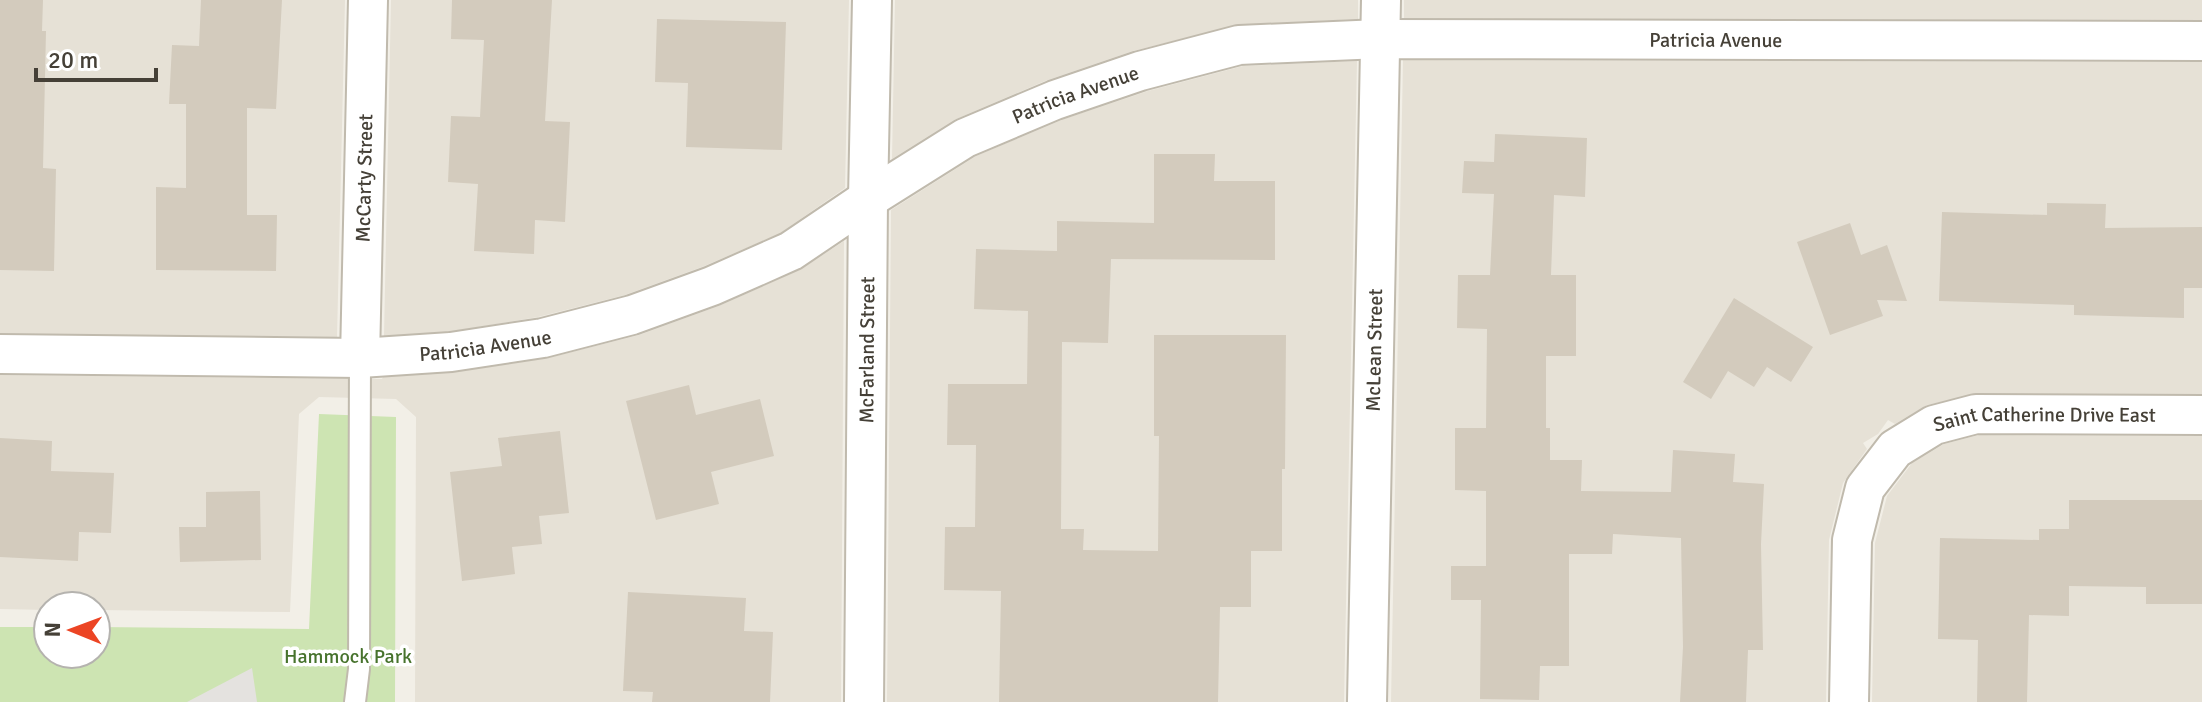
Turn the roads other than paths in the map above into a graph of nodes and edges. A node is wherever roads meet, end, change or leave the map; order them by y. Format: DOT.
graph roads {
  1 [pos="368,0"];
  2 [pos="872,0"];
  3 [pos="1381,0"];
  4 [pos="1380,39"];
  5 [pos="2202,41"];
  6 [pos="868,199"];
  7 [pos="0,354"];
  8 [pos="360,358"];
  9 [pos="2202,415"];
  10 [pos="355,702"];
  11 [pos="864,702"];
  12 [pos="1367,702"];
  13 [pos="1849,702"];
  1 -- 8 [label="street, McCarty Street"];
  2 -- 6 [label="street, McFarland Street"];
  3 -- 4 [label="street, McLean Street"];
  4 -- 5 [label="street, Patricia Avenue"];
  4 -- 6 [label="street, Patricia Avenue"];
  4 -- 12 [label="street, McLean Street"];
  6 -- 8 [label="street, Patricia Avenue"];
  6 -- 11 [label="street, McFarland Street"];
  7 -- 8 [label="street, Patricia Avenue"];
  8 -- 10 [label="lane"];
  9 -- 13 [label="street, Saint Catherine Drive East"];
}
